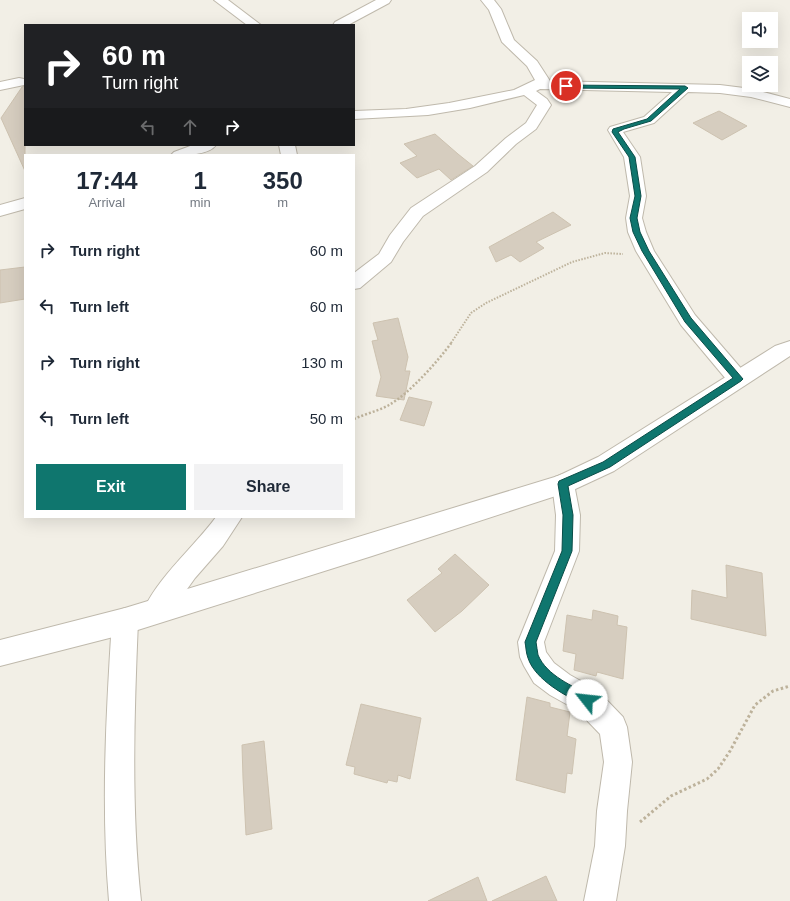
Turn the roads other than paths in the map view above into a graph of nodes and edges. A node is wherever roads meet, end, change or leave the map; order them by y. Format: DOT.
graph roads {
  1 [pos="220,0"];
  2 [pos="386,0"];
  3 [pos="487,0"];
  4 [pos="254,24"];
  5 [pos="342,24"];
  6 [pos="18,82"];
  7 [pos="0,86"];
  8 [pos="532,87"];
  9 [pos="685,88"];
  10 [pos="790,103"];
  11 [pos="355,115"];
  12 [pos="205,146"];
  13 [pos="182,154"];
  14 [pos="24,203"];
  15 [pos="0,211"];
  16 [pos="355,282"];
  17 [pos="790,348"];
  18 [pos="738,379"];
  19 [pos="563,484"];
  20 [pos="229,518"];
  21 [pos="156,611"];
  22 [pos="126,621"];
  23 [pos="0,654"];
  24 [pos="125,901"];
  25 [pos="600,901"];
  1 -- 4 [label="street"];
  2 -- 5 [label="street"];
  3 -- 8 [label="street"];
  6 -- 7 [label="street"];
  8 -- 9 [label="street"];
  8 -- 11 [label="street"];
  8 -- 16 [label="street"];
  9 -- 10 [label="street"];
  9 -- 18 [label="street"];
  12 -- 13 [label="street"];
  14 -- 15 [label="street"];
  17 -- 18 [label="street"];
  18 -- 19 [label="street"];
  19 -- 21 [label="street"];
  19 -- 25 [label="street"];
  20 -- 21 [label="street"];
  21 -- 22 [label="street"];
  22 -- 23 [label="street"];
  22 -- 24 [label="street"];
}
